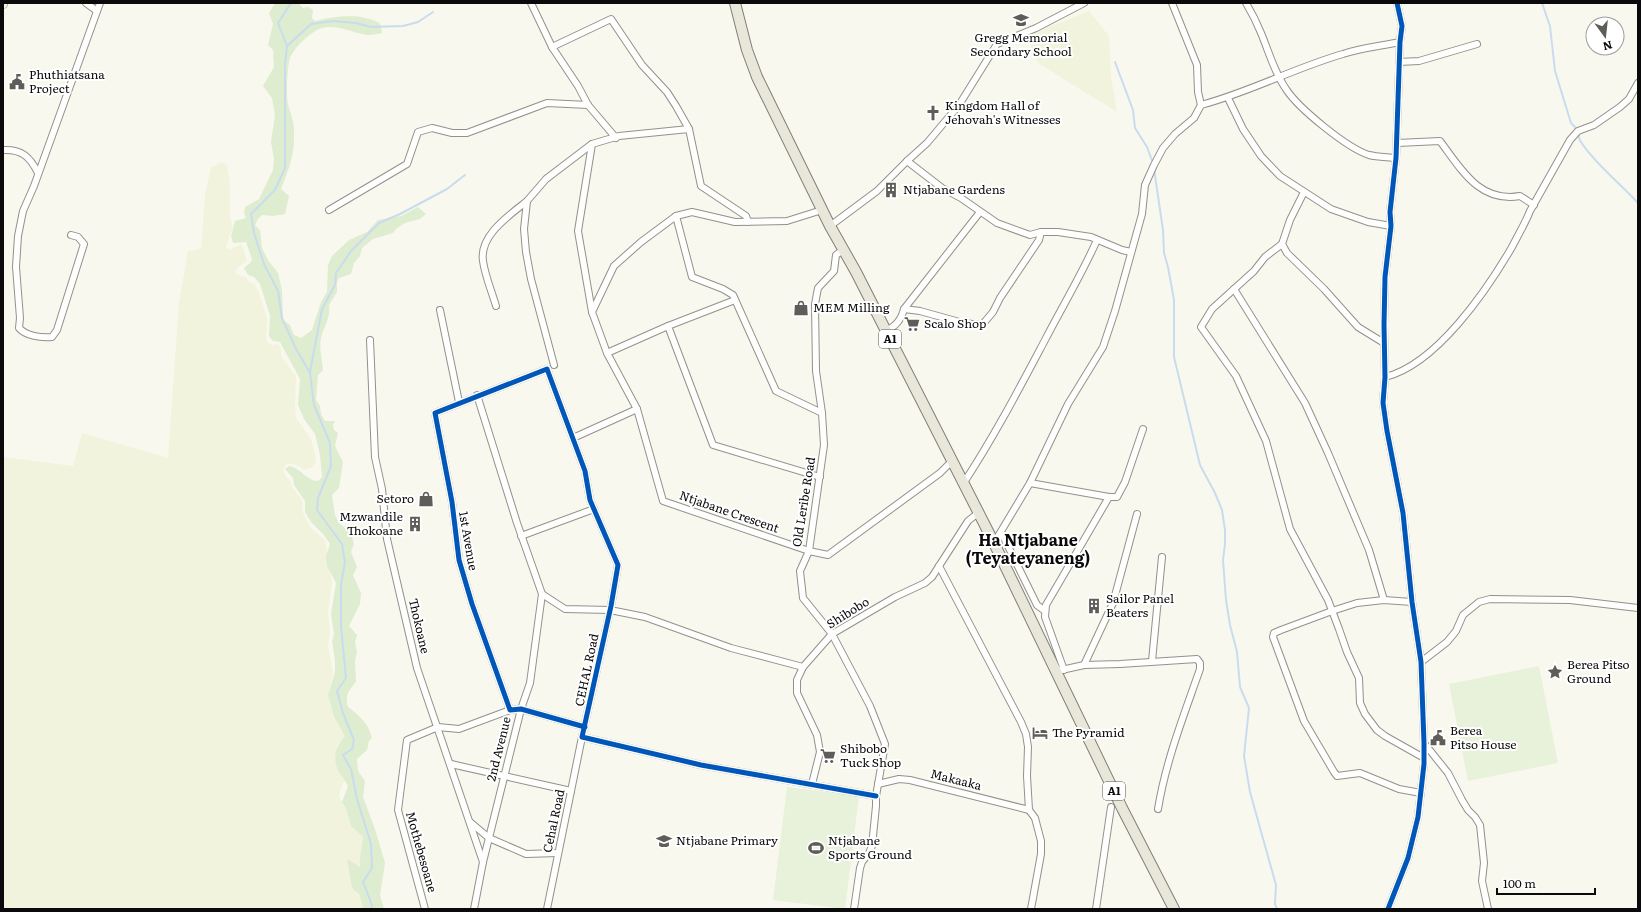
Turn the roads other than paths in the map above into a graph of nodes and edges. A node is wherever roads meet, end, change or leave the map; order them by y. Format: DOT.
graph roads {
  1 [pos="86,3"];
  2 [pos="100,3"];
  3 [pos="531,3"];
  4 [pos="735,3"];
  5 [pos="1084,3"];
  6 [pos="1172,3"];
  7 [pos="1246,3"];
  8 [pos="1397,3"];
  9 [pos="97,11"];
  10 [pos="1400,42"];
  11 [pos="1477,44"];
  12 [pos="552,47"];
  13 [pos="1399,62"];
  14 [pos="1280,77"];
  15 [pos="1638,84"];
  16 [pos="1228,98"];
  17 [pos="588,105"];
  18 [pos="1201,105"];
  19 [pos="689,129"];
  20 [pos="616,138"];
  21 [pos="1397,142"];
  22 [pos="592,144"];
  23 [pos="3,150"];
  24 [pos="1396,158"];
  25 [pos="907,161"];
  26 [pos="38,174"];
  27 [pos="1304,192"];
  28 [pos="527,201"];
  29 [pos="1534,205"];
  30 [pos="329,210"];
  31 [pos="822,210"];
  32 [pos="980,212"];
  33 [pos="676,216"];
  34 [pos="748,222"];
  35 [pos="830,226"];
  36 [pos="1391,226"];
  37 [pos="1041,232"];
  38 [pos="71,235"];
  39 [pos="1097,240"];
  40 [pos="1282,244"];
  41 [pos="843,250"];
  42 [pos="1131,252"];
  43 [pos="1234,289"];
  44 [pos="735,300"];
  45 [pos="496,306"];
  46 [pos="904,309"];
  47 [pos="440,310"];
  48 [pos="592,312"];
  49 [pos="668,326"];
  50 [pos="886,331"];
  51 [pos="370,340"];
  52 [pos="1384,343"];
  53 [pos="607,353"];
  54 [pos="554,365"];
  55 [pos="547,369"];
  56 [pos="1385,377"];
  57 [pos="477,395"];
  58 [pos="460,402"];
  59 [pos="637,409"];
  60 [pos="822,413"];
  61 [pos="1143,429"];
  62 [pos="573,438"];
  63 [pos="952,461"];
  64 [pos="820,477"];
  65 [pos="1030,483"];
  66 [pos="963,484"];
  67 [pos="1109,497"];
  68 [pos="594,509"];
  69 [pos="978,513"];
  70 [pos="1137,514"];
  71 [pos="1001,532"];
  72 [pos="521,536"];
  73 [pos="994,544"];
  74 [pos="809,551"];
  75 [pos="1162,557"];
  76 [pos="939,566"];
  77 [pos="542,594"];
  78 [pos="1384,600"];
  79 [pos="1412,602"];
  80 [pos="1638,608"];
  81 [pos="610,610"];
  82 [pos="1044,611"];
  83 [pos="1332,611"];
  84 [pos="832,634"];
  85 [pos="1152,661"];
  86 [pos="1421,662"];
  87 [pos="1084,665"];
  88 [pos="803,667"];
  89 [pos="1060,671"];
  90 [pos="520,709"];
  91 [pos="510,710"];
  92 [pos="438,727"];
  93 [pos="585,727"];
  94 [pos="582,737"];
  95 [pos="1424,743"];
  96 [pos="1424,758"];
  97 [pos="451,764"];
  98 [pos="504,776"];
  99 [pos="812,784"];
  100 [pos="878,784"];
  101 [pos="571,791"];
  102 [pos="1421,793"];
  103 [pos="876,796"];
  104 [pos="1111,807"];
  105 [pos="1158,809"];
  106 [pos="1029,810"];
  107 [pos="470,822"];
  108 [pos="489,838"];
  109 [pos="558,853"];
  110 [pos="483,862"];
  111 [pos="426,909"];
  112 [pos="474,909"];
  113 [pos="547,909"];
  114 [pos="854,909"];
  115 [pos="1031,909"];
  116 [pos="1096,909"];
  117 [pos="1174,909"];
  118 [pos="1388,909"];
  119 [pos="1488,909"];
  1 -- 9 [label="street"];
  2 -- 9 [label="street"];
  3 -- 12 [label="street"];
  4 -- 31 [label="main road, A1"];
  5 -- 25 [label="street"];
  6 -- 18 [label="street"];
  7 -- 14 [label="street"];
  8 -- 10 [label="street"];
  9 -- 26 [label="street"];
  10 -- 13 [label="street"];
  10 -- 14 [label="street"];
  11 -- 13 [label="street"];
  12 -- 17 [label="street"];
  12 -- 19 [label="street"];
  13 -- 21 [label="street"];
  14 -- 16 [label="street"];
  14 -- 24 [label="street"];
  15 -- 29 [label="street"];
  16 -- 18 [label="street"];
  16 -- 27 [label="street"];
  17 -- 20 [label="street"];
  17 -- 30 [label="street"];
  18 -- 42 [label="street"];
  19 -- 20 [label="street"];
  19 -- 34 [label="street"];
  20 -- 22 [label="street"];
  21 -- 24 [label="street"];
  21 -- 29 [label="street"];
  22 -- 28 [label="street"];
  22 -- 48 [label="street, Ntjabane Crescent"];
  23 -- 26 [label="street"];
  24 -- 36 [label="street"];
  25 -- 32 [label="street"];
  25 -- 35 [label="street"];
  26 -- 38 [label="street"];
  27 -- 36 [label="street"];
  27 -- 40 [label="street"];
  28 -- 45 [label="street"];
  28 -- 54 [label="street"];
  29 -- 56 [label="street"];
  31 -- 34 [label="street"];
  31 -- 35 [label="main road, A1"];
  32 -- 37 [label="street"];
  32 -- 46 [label="street"];
  33 -- 34 [label="street"];
  33 -- 44 [label="street"];
  33 -- 48 [label="street"];
  35 -- 41 [label="main road, A1"];
  36 -- 52 [label="street"];
  37 -- 39 [label="street"];
  37 -- 46 [label="street"];
  39 -- 42 [label="street"];
  39 -- 66 [label="street"];
  40 -- 43 [label="street"];
  40 -- 52 [label="street"];
  41 -- 50 [label="main road, A1"];
  41 -- 60 [label="street, Old Leribe Road"];
  42 -- 65 [label="street"];
  43 -- 78 [label="street"];
  43 -- 83 [label="street"];
  44 -- 49 [label="street"];
  44 -- 60 [label="street"];
  46 -- 50 [label="street"];
  47 -- 58 [label="street"];
  48 -- 53 [label="street, Ntjabane Crescent"];
  49 -- 53 [label="street"];
  49 -- 64 [label="street"];
  50 -- 63 [label="main road, A1"];
  51 -- 92 [label="street, Thokoane"];
  52 -- 56 [label="street"];
  53 -- 59 [label="street, Ntjabane Crescent"];
  55 -- 57 [label="street, 1st Avenue"];
  55 -- 62 [label="street, CEHAL Road"];
  56 -- 79 [label="street"];
  57 -- 58 [label="street, 1st Avenue"];
  57 -- 72 [label="street, 2nd Avenue"];
  58 -- 91 [label="street, 1st Avenue"];
  59 -- 62 [label="street"];
  59 -- 74 [label="street, Ntjabane Crescent"];
  60 -- 64 [label="street, Old Leribe Road"];
  61 -- 67 [label="street"];
  62 -- 68 [label="street, CEHAL Road"];
  63 -- 66 [label="main road, A1"];
  63 -- 74 [label="street, Ntjabane Crescent"];
  64 -- 74 [label="street, Old Leribe Road"];
  65 -- 67 [label="street"];
  65 -- 71 [label="street"];
  66 -- 69 [label="main road, A1"];
  67 -- 82 [label="street"];
  68 -- 72 [label="street"];
  68 -- 81 [label="street, CEHAL Road"];
  69 -- 73 [label="main road, A1"];
  69 -- 76 [label="street, Shibobo"];
  70 -- 87 [label="street"];
  71 -- 73 [label="street"];
  71 -- 82 [label="street"];
  72 -- 77 [label="street, 2nd Avenue"];
  73 -- 89 [label="main road, A1"];
  74 -- 84 [label="street, Old Leribe Road"];
  75 -- 85 [label="street"];
  76 -- 84 [label="street, Shibobo"];
  76 -- 106 [label="street"];
  77 -- 81 [label="street"];
  77 -- 90 [label="street, 2nd Avenue"];
  78 -- 79 [label="street"];
  78 -- 83 [label="street"];
  79 -- 86 [label="street"];
  80 -- 86 [label="street"];
  81 -- 88 [label="street"];
  81 -- 93 [label="street, CEHAL Road"];
  82 -- 89 [label="street"];
  83 -- 96 [label="street"];
  83 -- 102 [label="street"];
  84 -- 88 [label="street, Shibobo"];
  84 -- 100 [label="street, Old Leribe Road"];
  85 -- 87 [label="street"];
  85 -- 105 [label="street"];
  86 -- 95 [label="street"];
  87 -- 89 [label="street"];
  88 -- 99 [label="street, Shibobo"];
  89 -- 117 [label="main road, A1"];
  90 -- 91 [label="street"];
  90 -- 93 [label="street"];
  90 -- 98 [label="street, 2nd Avenue"];
  91 -- 92 [label="street"];
  92 -- 97 [label="street, Thokoane"];
  92 -- 111 [label="street, Mothebesoane"];
  93 -- 94 [label="street, CEHAL Road"];
  94 -- 99 [label="street"];
  94 -- 101 [label="street, Cehal Road"];
  95 -- 96 [label="street"];
  95 -- 119 [label="street"];
  96 -- 102 [label="street"];
  97 -- 98 [label="street"];
  97 -- 107 [label="street, Thokoane"];
  98 -- 101 [label="street"];
  98 -- 108 [label="street, 2nd Avenue"];
  99 -- 103 [label="street"];
  100 -- 103 [label="street, Old Leribe Road"];
  100 -- 106 [label="street, Makaaka"];
  101 -- 109 [label="street, Cehal Road"];
  102 -- 118 [label="street"];
  103 -- 114 [label="street, Old Leribe Road"];
  104 -- 116 [label="street"];
  106 -- 115 [label="street"];
  107 -- 108 [label="street"];
  107 -- 110 [label="street, Thokoane"];
  108 -- 109 [label="street"];
  108 -- 110 [label="street, 2nd Avenue"];
  109 -- 113 [label="street, Cehal Road"];
  110 -- 112 [label="street, Thokoane"];
}
